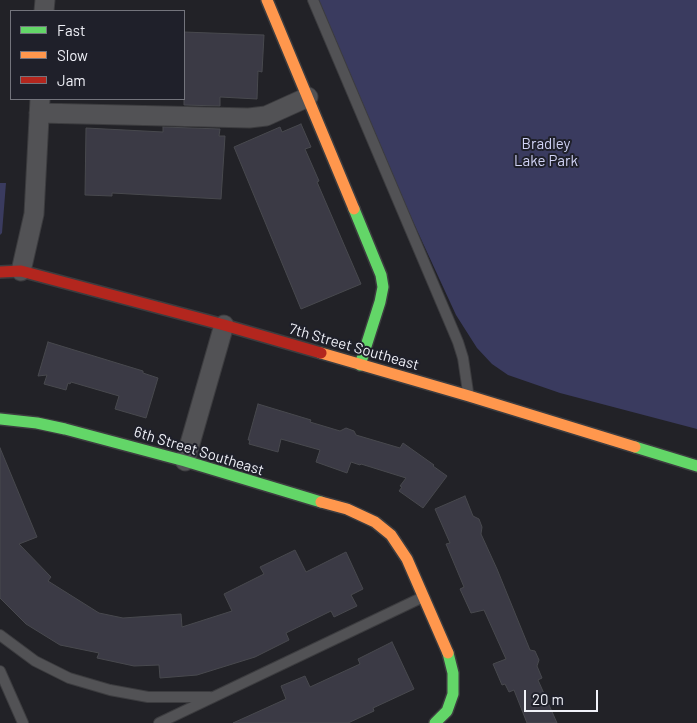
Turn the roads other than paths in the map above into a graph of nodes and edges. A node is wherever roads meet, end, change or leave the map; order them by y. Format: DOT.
graph roads {
  1 [pos="267,0"];
  2 [pos="313,0"];
  3 [pos="308,97"];
  4 [pos="40,106"];
  5 [pos="21,271"];
  6 [pos="0,272"];
  7 [pos="224,325"];
  8 [pos="360,365"];
  9 [pos="469,396"];
  10 [pos="0,419"];
  11 [pos="185,461"];
  12 [pos="697,466"];
  13 [pos="424,596"];
  14 [pos="0,635"];
  15 [pos="0,671"];
  16 [pos="214,697"];
  17 [pos="23,723"];
  18 [pos="159,723"];
  19 [pos="436,723"];
  1 -- 3 [label="street"];
  2 -- 9 [label="lane"];
  3 -- 4 [label="street"];
  3 -- 8 [label="street"];
  4 -- 5 [label="street"];
  5 -- 6 [label="street, 7th Street Southeast"];
  5 -- 7 [label="street, 7th Street Southeast"];
  7 -- 8 [label="street, 7th Street Southeast"];
  7 -- 11 [label="street"];
  8 -- 9 [label="street, 7th Street Southeast"];
  9 -- 12 [label="street, 7th Street Southeast"];
  10 -- 11 [label="street, 6th Street Southeast"];
  11 -- 13 [label="street, 6th Street Southeast"];
  13 -- 16 [label="lane"];
  13 -- 19 [label="street, 6th Street Southeast"];
  14 -- 16 [label="lane"];
  15 -- 17 [label="lane"];
  16 -- 18 [label="lane"];
}
